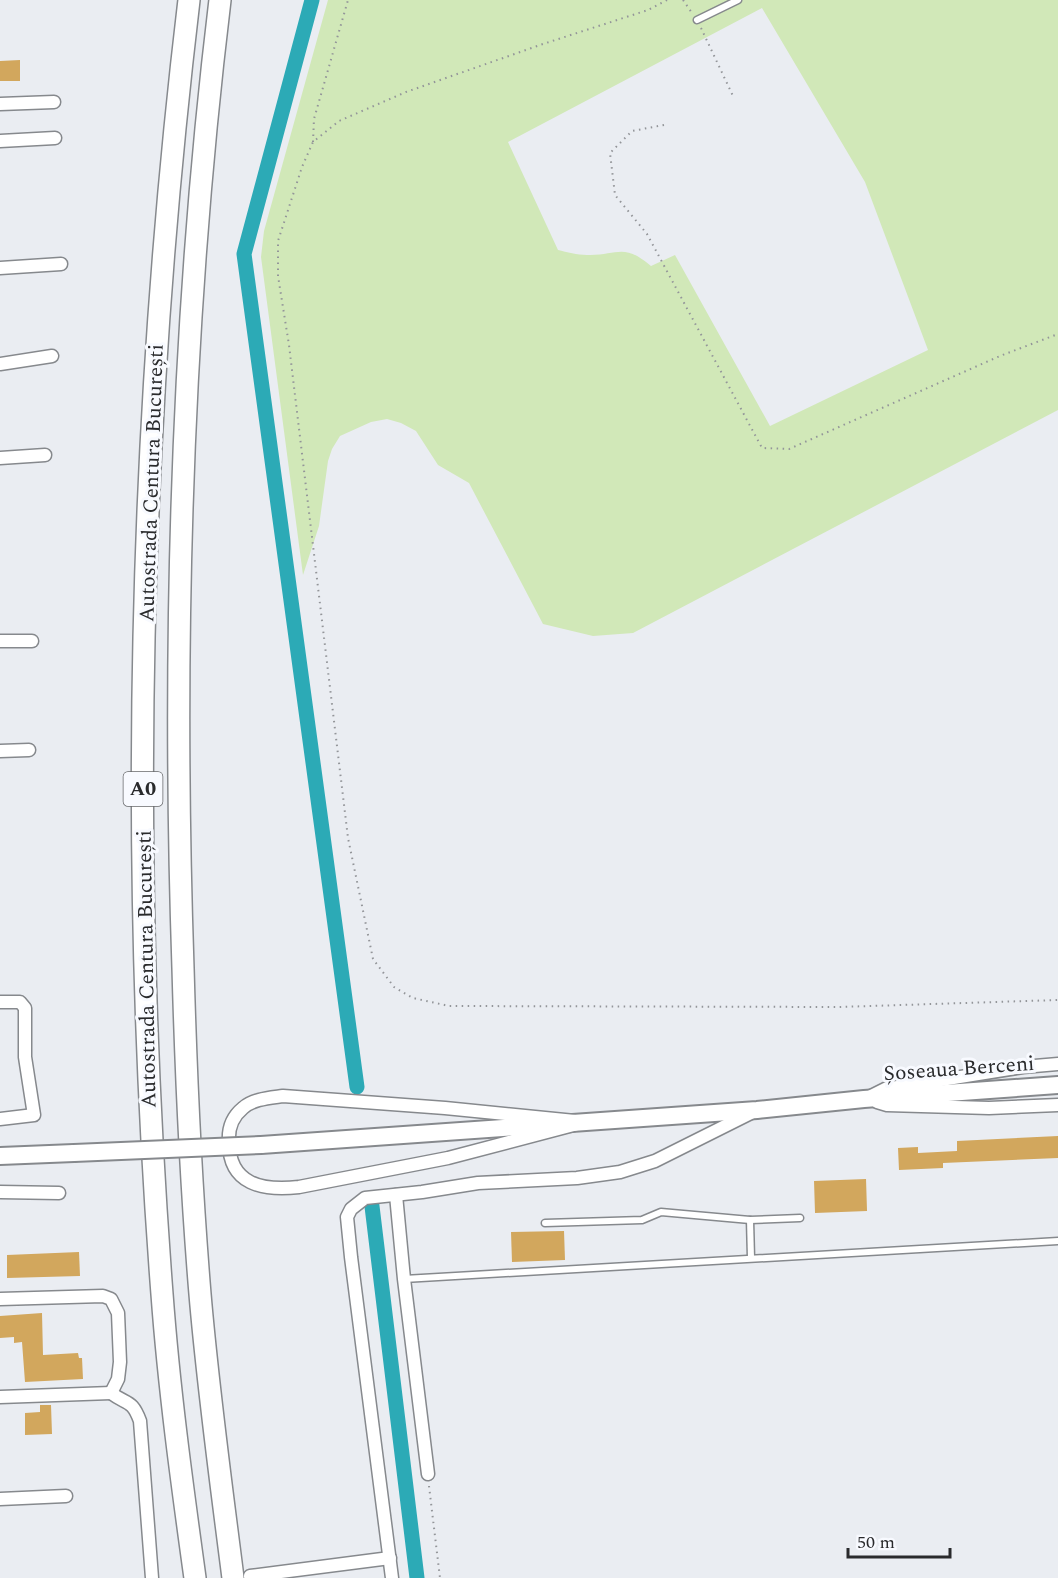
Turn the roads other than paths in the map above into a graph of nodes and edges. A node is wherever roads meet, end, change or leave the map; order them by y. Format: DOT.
graph roads {
  1 [pos="189,0"];
  2 [pos="220,0"];
  3 [pos="738,0"];
  4 [pos="697,20"];
  5 [pos="54,102"];
  6 [pos="0,104"];
  7 [pos="55,138"];
  8 [pos="0,141"];
  9 [pos="61,264"];
  10 [pos="0,268"];
  11 [pos="52,356"];
  12 [pos="0,364"];
  13 [pos="45,455"];
  14 [pos="0,458"];
  15 [pos="0,641"];
  16 [pos="32,641"];
  17 [pos="29,750"];
  18 [pos="0,751"];
  19 [pos="0,1002"];
  20 [pos="1058,1064"];
  21 [pos="1058,1085"];
  22 [pos="864,1099"];
  23 [pos="1058,1105"];
  24 [pos="757,1110"];
  25 [pos="0,1119"];
  26 [pos="585,1122"];
  27 [pos="0,1156"];
  28 [pos="0,1192"];
  29 [pos="59,1193"];
  30 [pos="396,1195"];
  31 [pos="800,1218"];
  32 [pos="750,1220"];
  33 [pos="545,1223"];
  34 [pos="1058,1241"];
  35 [pos="751,1258"];
  36 [pos="404,1280"];
  37 [pos="0,1299"];
  38 [pos="111,1392"];
  39 [pos="0,1397"];
  40 [pos="428,1474"];
  41 [pos="66,1496"];
  42 [pos="0,1499"];
  43 [pos="390,1558"];
  44 [pos="242,1577"];
  45 [pos="152,1578"];
  46 [pos="195,1578"];
  47 [pos="392,1578"];
  1 -- 46 [label="highway, Autostrada Centura București / A0"];
  2 -- 44 [label="highway, Autostrada Centura București / A0"];
  3 -- 4 [label="lane"];
  5 -- 6 [label="street"];
  7 -- 8 [label="street"];
  9 -- 10 [label="street"];
  11 -- 12 [label="street"];
  13 -- 14 [label="street"];
  15 -- 16 [label="street"];
  17 -- 18 [label="street"];
  19 -- 25 [label="street"];
  20 -- 22 [label="street"];
  21 -- 22 [label="main road, Șoseaua Berceni"];
  22 -- 23 [label="street"];
  22 -- 24 [label="main road, Șoseaua Berceni"];
  24 -- 26 [label="main road, Șoseaua Berceni"];
  24 -- 30 [label="street"];
  26 -- 26 [label="street"];
  26 -- 27 [label="main road, Șoseaua Berceni, bridge"];
  28 -- 29 [label="street"];
  30 -- 36 [label="street"];
  30 -- 43 [label="street"];
  31 -- 32 [label="lane"];
  32 -- 33 [label="lane"];
  32 -- 35 [label="lane"];
  34 -- 35 [label="lane"];
  35 -- 36 [label="lane"];
  36 -- 40 [label="street"];
  37 -- 38 [label="street"];
  38 -- 39 [label="street"];
  38 -- 45 [label="street"];
  41 -- 42 [label="street"];
  43 -- 44 [label="street"];
  43 -- 47 [label="street"];
}
